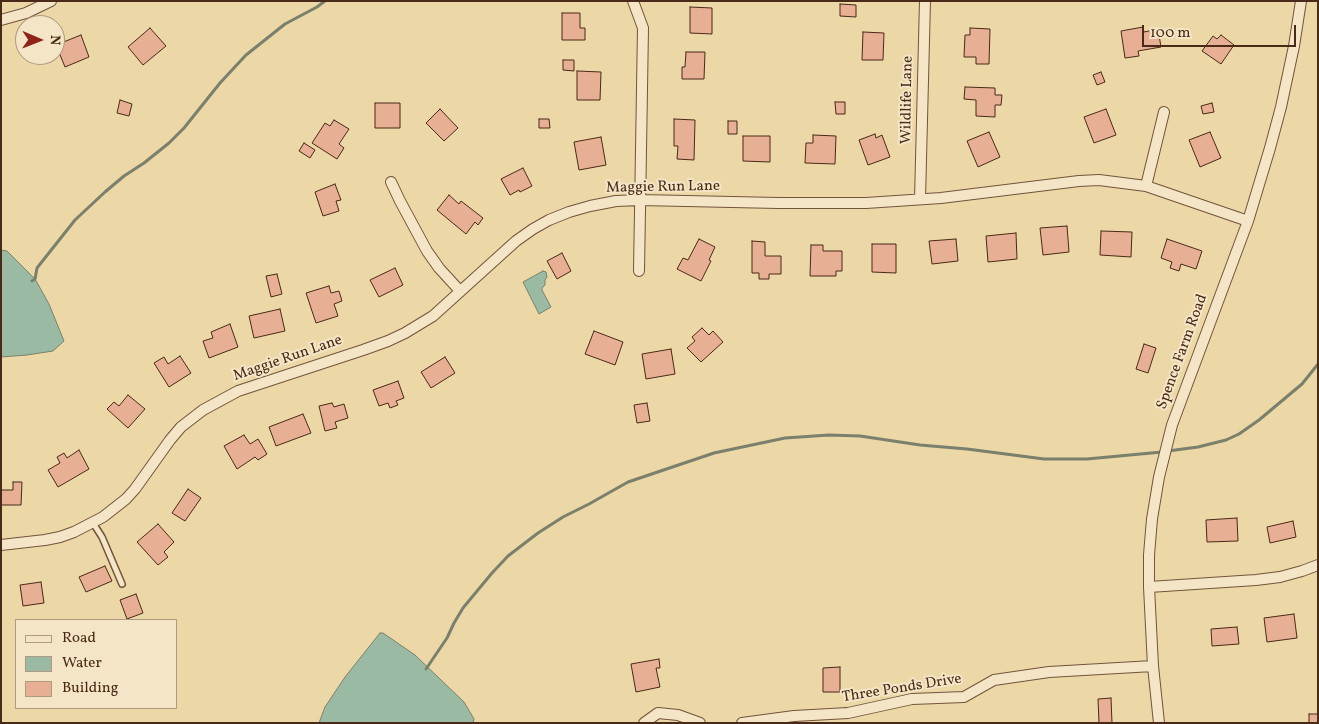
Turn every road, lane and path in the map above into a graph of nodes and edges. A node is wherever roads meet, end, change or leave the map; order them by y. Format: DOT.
graph roads {
  1 [pos="52,1"];
  2 [pos="632,1"];
  3 [pos="925,1"];
  4 [pos="1301,1"];
  5 [pos="1,20"];
  6 [pos="1164,112"];
  7 [pos="391,182"];
  8 [pos="1146,186"];
  9 [pos="920,199"];
  10 [pos="640,200"];
  11 [pos="1248,221"];
  12 [pos="639,271"];
  13 [pos="460,291"];
  14 [pos="93,523"];
  15 [pos="1,545"];
  16 [pos="1318,565"];
  17 [pos="122,584"];
  18 [pos="1149,588"];
  19 [pos="1153,666"];
  20 [pos="644,723"];
  21 [pos="700,723"];
  22 [pos="742,723"];
  23 [pos="1159,723"];
  1 -- 5 [label="street"];
  2 -- 10 [label="street"];
  3 -- 9 [label="street, Wildlife Lane"];
  4 -- 11 [label="street, Spence Farm Road"];
  6 -- 8 [label="street"];
  7 -- 13 [label="street"];
  8 -- 9 [label="street, Maggie Run Lane"];
  8 -- 11 [label="street, Maggie Run Lane"];
  9 -- 10 [label="street, Maggie Run Lane"];
  10 -- 12 [label="street"];
  10 -- 13 [label="street, Maggie Run Lane"];
  11 -- 18 [label="street, Spence Farm Road"];
  13 -- 14 [label="street, Maggie Run Lane"];
  14 -- 15 [label="street, Maggie Run Lane"];
  14 -- 17 [label="lane"];
  16 -- 18 [label="street"];
  18 -- 19 [label="street, Spence Farm Road"];
  19 -- 22 [label="street, Three Ponds Drive"];
  19 -- 23 [label="street, Spence Farm Road"];
  20 -- 21 [label="street"];
}
